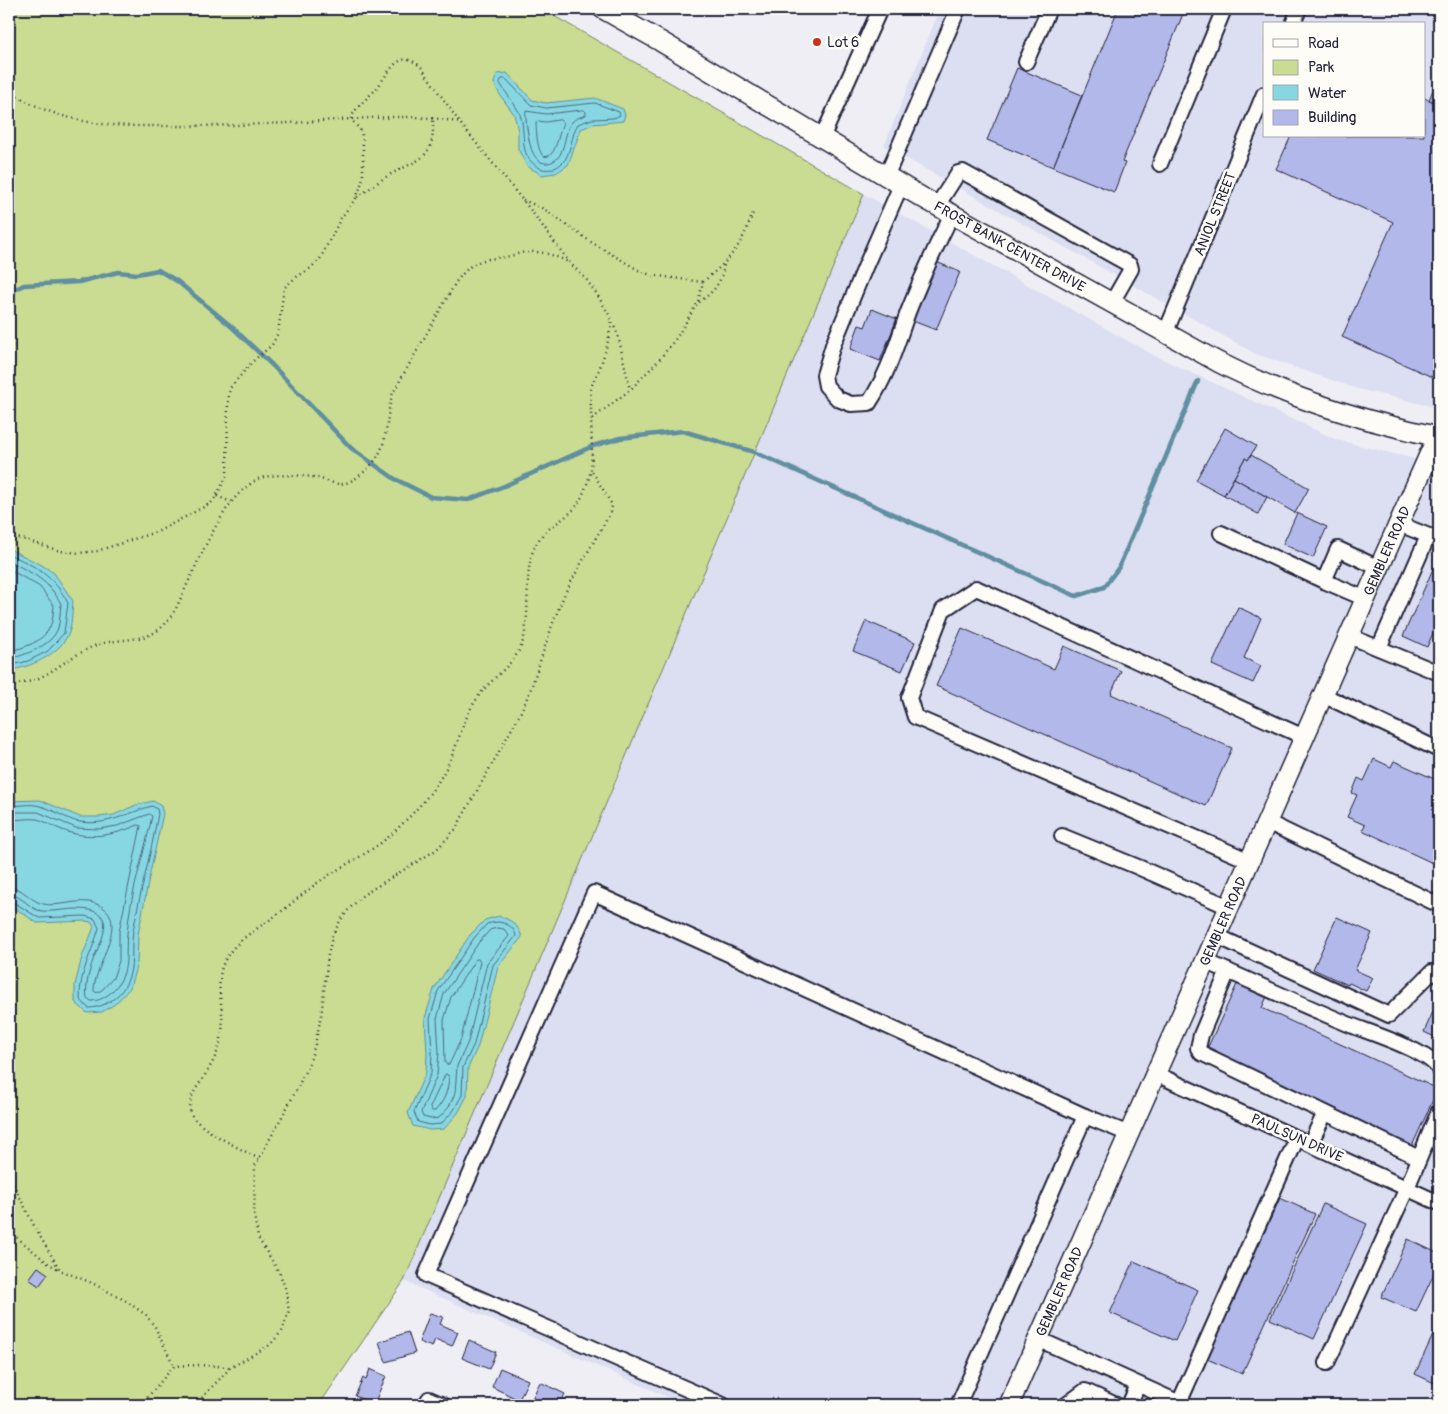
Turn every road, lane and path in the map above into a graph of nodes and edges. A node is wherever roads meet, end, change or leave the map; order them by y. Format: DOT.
graph roads {
  1 [pos="603,9"];
  2 [pos="880,9"];
  3 [pos="958,9"];
  4 [pos="1049,9"];
  5 [pos="1224,9"];
  6 [pos="1299,9"];
  7 [pos="1294,22"];
  8 [pos="1026,62"];
  9 [pos="9,92"];
  10 [pos="1263,96"];
  11 [pos="351,119"];
  12 [pos="433,119"];
  13 [pos="460,123"];
  14 [pos="822,138"];
  15 [pos="1160,164"];
  16 [pos="893,181"];
  17 [pos="356,198"];
  18 [pos="522,199"];
  19 [pos="754,210"];
  20 [pos="945,210"];
  21 [pos="570,263"];
  22 [pos="724,264"];
  23 [pos="703,282"];
  24 [pos="698,302"];
  25 [pos="1111,304"];
  26 [pos="611,320"];
  27 [pos="1165,334"];
  28 [pos="630,390"];
  29 [pos="591,420"];
  30 [pos="1438,437"];
  31 [pos="591,469"];
  32 [pos="216,496"];
  33 [pos="231,502"];
  34 [pos="1399,524"];
  35 [pos="1221,533"];
  36 [pos="9,536"];
  37 [pos="1434,538"];
  38 [pos="1380,568"];
  39 [pos="1324,581"];
  40 [pos="1366,599"];
  41 [pos="1349,636"];
  42 [pos="1379,648"];
  43 [pos="1439,673"];
  44 [pos="9,684"];
  45 [pos="1323,695"];
  46 [pos="1304,737"];
  47 [pos="1439,750"];
  48 [pos="1267,822"];
  49 [pos="1062,836"];
  50 [pos="1250,861"];
  51 [pos="1439,905"];
  52 [pos="1229,907"];
  53 [pos="1216,936"];
  54 [pos="1205,961"];
  55 [pos="1228,971"];
  56 [pos="1439,975"];
  57 [pos="1439,1069"];
  58 [pos="1156,1074"];
  59 [pos="1439,1110"];
  60 [pos="1325,1113"];
  61 [pos="1085,1116"];
  62 [pos="1129,1134"];
  63 [pos="1297,1138"];
  64 [pos="1310,1144"];
  65 [pos="1419,1158"];
  66 [pos="259,1159"];
  67 [pos="9,1175"];
  68 [pos="1407,1188"];
  69 [pos="1439,1202"];
  70 [pos="9,1231"];
  71 [pos="60,1270"];
  72 [pos="1038,1339"];
  73 [pos="1327,1363"];
  74 [pos="174,1366"];
  75 [pos="230,1368"];
  76 [pos="1138,1385"];
  77 [pos="427,1402"];
  78 [pos="1181,1404"];
  79 [pos="141,1405"];
  80 [pos="194,1405"];
  81 [pos="443,1405"];
  82 [pos="723,1405"];
  83 [pos="958,1405"];
  84 [pos="1009,1405"];
  85 [pos="1066,1405"];
  86 [pos="1116,1405"];
  87 [pos="1129,1405"];
  1 -- 14 [label="main road, FROST BANK CENTER DRIVE"];
  2 -- 14 [label="street"];
  3 -- 16 [label="street"];
  4 -- 8 [label="street"];
  5 -- 15 [label="street"];
  6 -- 7 [label="street"];
  9 -- 11 [label="path"];
  10 -- 27 [label="street, ANIOL STREET"];
  11 -- 12 [label="path"];
  11 -- 13 [label="path"];
  11 -- 17 [label="path"];
  12 -- 13 [label="path"];
  12 -- 17 [label="path"];
  13 -- 18 [label="path"];
  14 -- 16 [label="main road, FROST BANK CENTER DRIVE"];
  16 -- 20 [label="main road, FROST BANK CENTER DRIVE"];
  16 -- 20 [label="street"];
  17 -- 32 [label="path"];
  18 -- 21 [label="path"];
  18 -- 23 [label="path"];
  19 -- 22 [label="path"];
  20 -- 25 [label="main road, FROST BANK CENTER DRIVE"];
  20 -- 25 [label="street"];
  21 -- 26 [label="path"];
  21 -- 33 [label="path"];
  22 -- 23 [label="path"];
  22 -- 24 [label="path"];
  23 -- 24 [label="path"];
  24 -- 28 [label="path"];
  25 -- 27 [label="main road, FROST BANK CENTER DRIVE"];
  26 -- 28 [label="path"];
  26 -- 29 [label="path"];
  27 -- 30 [label="main road, FROST BANK CENTER DRIVE"];
  28 -- 29 [label="path"];
  29 -- 31 [label="path"];
  30 -- 34 [label="main road, GEMBLER ROAD"];
  31 -- 66 [label="path"];
  31 -- 66 [label="path"];
  32 -- 33 [label="path"];
  32 -- 36 [label="path"];
  33 -- 44 [label="path"];
  34 -- 37 [label="street"];
  34 -- 38 [label="main road, GEMBLER ROAD"];
  35 -- 39 [label="street"];
  37 -- 42 [label="street"];
  38 -- 39 [label="street"];
  38 -- 40 [label="main road, GEMBLER ROAD"];
  39 -- 40 [label="street"];
  40 -- 41 [label="main road, GEMBLER ROAD"];
  41 -- 42 [label="street"];
  41 -- 45 [label="main road, GEMBLER ROAD"];
  42 -- 43 [label="street"];
  45 -- 46 [label="main road, GEMBLER ROAD"];
  45 -- 47 [label="street"];
  46 -- 48 [label="main road, GEMBLER ROAD"];
  46 -- 50 [label="street"];
  48 -- 50 [label="main road, GEMBLER ROAD"];
  48 -- 51 [label="street"];
  49 -- 52 [label="street"];
  50 -- 52 [label="main road, GEMBLER ROAD"];
  52 -- 53 [label="main road, GEMBLER ROAD"];
  53 -- 54 [label="main road, GEMBLER ROAD"];
  53 -- 56 [label="street"];
  54 -- 55 [label="street"];
  54 -- 58 [label="main road, GEMBLER ROAD"];
  55 -- 57 [label="street"];
  55 -- 60 [label="street"];
  58 -- 62 [label="main road, GEMBLER ROAD"];
  58 -- 63 [label="street, PAULSUN DRIVE"];
  59 -- 65 [label="street"];
  60 -- 64 [label="street"];
  60 -- 65 [label="street"];
  61 -- 62 [label="street"];
  61 -- 82 [label="street"];
  61 -- 83 [label="street"];
  62 -- 72 [label="main road, GEMBLER ROAD"];
  63 -- 64 [label="street, PAULSUN DRIVE"];
  63 -- 78 [label="street"];
  64 -- 68 [label="street, PAULSUN DRIVE"];
  65 -- 68 [label="street"];
  66 -- 75 [label="path"];
  67 -- 71 [label="path"];
  68 -- 69 [label="street, PAULSUN DRIVE"];
  68 -- 73 [label="street"];
  70 -- 71 [label="path"];
  71 -- 74 [label="path"];
  72 -- 76 [label="street"];
  72 -- 84 [label="main road, GEMBLER ROAD"];
  74 -- 75 [label="path"];
  74 -- 79 [label="path"];
  75 -- 80 [label="path"];
  76 -- 78 [label="street"];
  76 -- 87 [label="street"];
  77 -- 81 [label="street"];
  85 -- 86 [label="street"];
}
